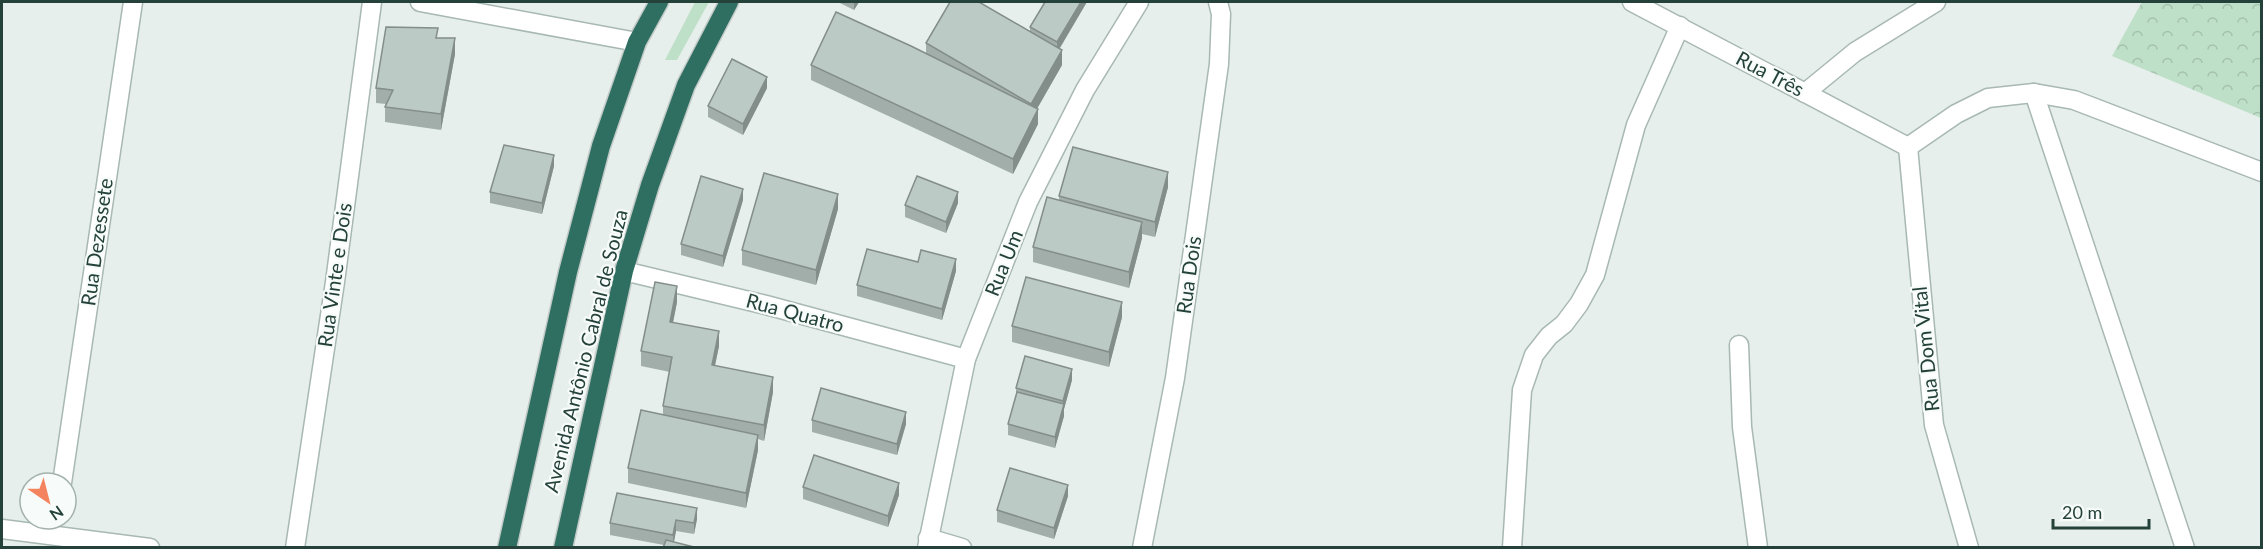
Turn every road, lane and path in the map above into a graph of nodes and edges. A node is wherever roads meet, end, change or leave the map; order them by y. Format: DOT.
graph roads {
  1 [pos="132,2"];
  2 [pos="372,2"];
  3 [pos="420,2"];
  4 [pos="659,2"];
  5 [pos="729,2"];
  6 [pos="1139,2"];
  7 [pos="1218,2"];
  8 [pos="1632,2"];
  9 [pos="1936,2"];
  10 [pos="1680,26"];
  11 [pos="637,42"];
  12 [pos="1805,93"];
  13 [pos="2034,93"];
  14 [pos="1908,147"];
  15 [pos="2262,172"];
  16 [pos="624,270"];
  17 [pos="1738,345"];
  18 [pos="966,359"];
  19 [pos="64,471"];
  20 [pos="2,529"];
  21 [pos="55,534"];
  22 [pos="928,543"];
  23 [pos="150,548"];
  24 [pos="296,548"];
  25 [pos="507,548"];
  26 [pos="563,548"];
  27 [pos="962,548"];
  28 [pos="1142,548"];
  29 [pos="1512,548"];
  30 [pos="1758,548"];
  31 [pos="1969,548"];
  32 [pos="2185,548"];
  1 -- 19 [label="street, Rua Dezessete"];
  2 -- 24 [label="street, Rua Vinte e Dois"];
  3 -- 11 [label="street"];
  4 -- 11 [label="highway, Avenida Antônio Cabral de Souza"];
  5 -- 16 [label="highway, Avenida Antônio Cabral de Souza"];
  6 -- 18 [label="street, Rua Um"];
  7 -- 28 [label="street, Rua Dois"];
  8 -- 10 [label="street, Rua Três"];
  9 -- 12 [label="street"];
  10 -- 12 [label="street, Rua Três"];
  10 -- 29 [label="street"];
  11 -- 25 [label="highway, Avenida Antônio Cabral de Souza"];
  12 -- 14 [label="street, Rua Três"];
  13 -- 14 [label="street"];
  13 -- 15 [label="street"];
  13 -- 32 [label="street"];
  14 -- 31 [label="street, Rua Dom Vital"];
  16 -- 18 [label="street, Rua Quatro"];
  16 -- 26 [label="highway, Avenida Antônio Cabral de Souza"];
  17 -- 30 [label="street"];
  18 -- 22 [label="street, Rua Um"];
  20 -- 21 [label="street"];
  21 -- 23 [label="street"];
  22 -- 27 [label="street"];
}
